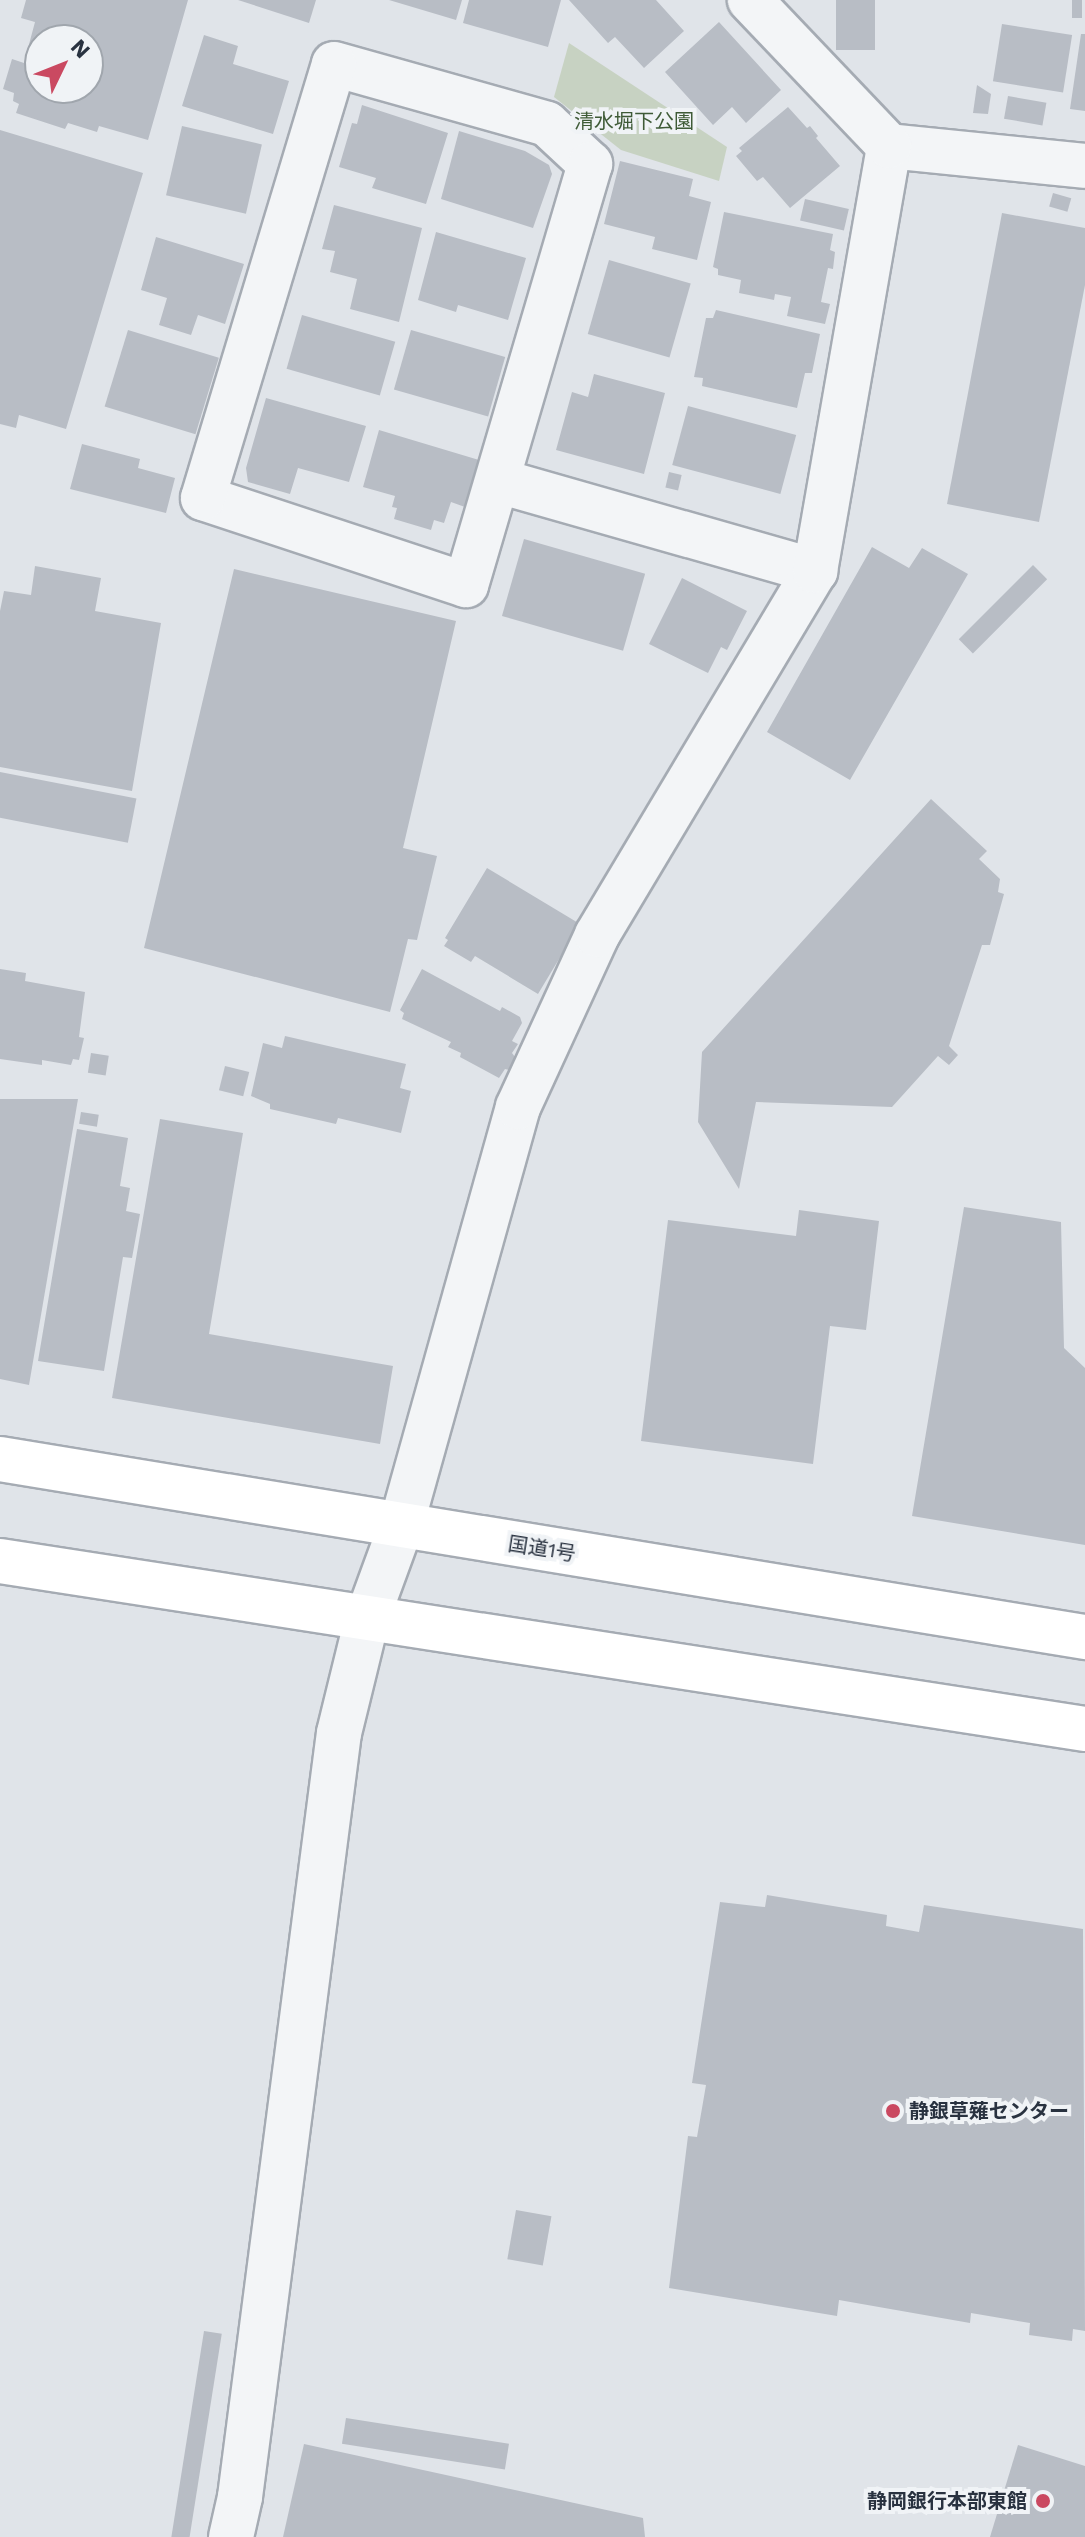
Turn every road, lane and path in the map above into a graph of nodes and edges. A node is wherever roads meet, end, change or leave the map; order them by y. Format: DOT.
graph roads {
  1 [pos="750,0"];
  2 [pos="889,146"];
  3 [pos="1085,166"];
  4 [pos="499,481"];
  5 [pos="815,571"];
  6 [pos="0,1459"];
  7 [pos="401,1526"];
  8 [pos="0,1561"];
  9 [pos="367,1619"];
  10 [pos="1085,1637"];
  11 [pos="1085,1729"];
  12 [pos="231,2537"];
  1 -- 2 [label="street"];
  2 -- 3 [label="street"];
  2 -- 5 [label="street"];
  4 -- 4 [label="street"];
  4 -- 5 [label="street"];
  5 -- 7 [label="street"];
  6 -- 7 [label="highway, 国道1号"];
  7 -- 9 [label="street"];
  7 -- 10 [label="highway, 国道1号"];
  8 -- 9 [label="highway"];
  9 -- 11 [label="highway"];
  9 -- 12 [label="street"];
}
